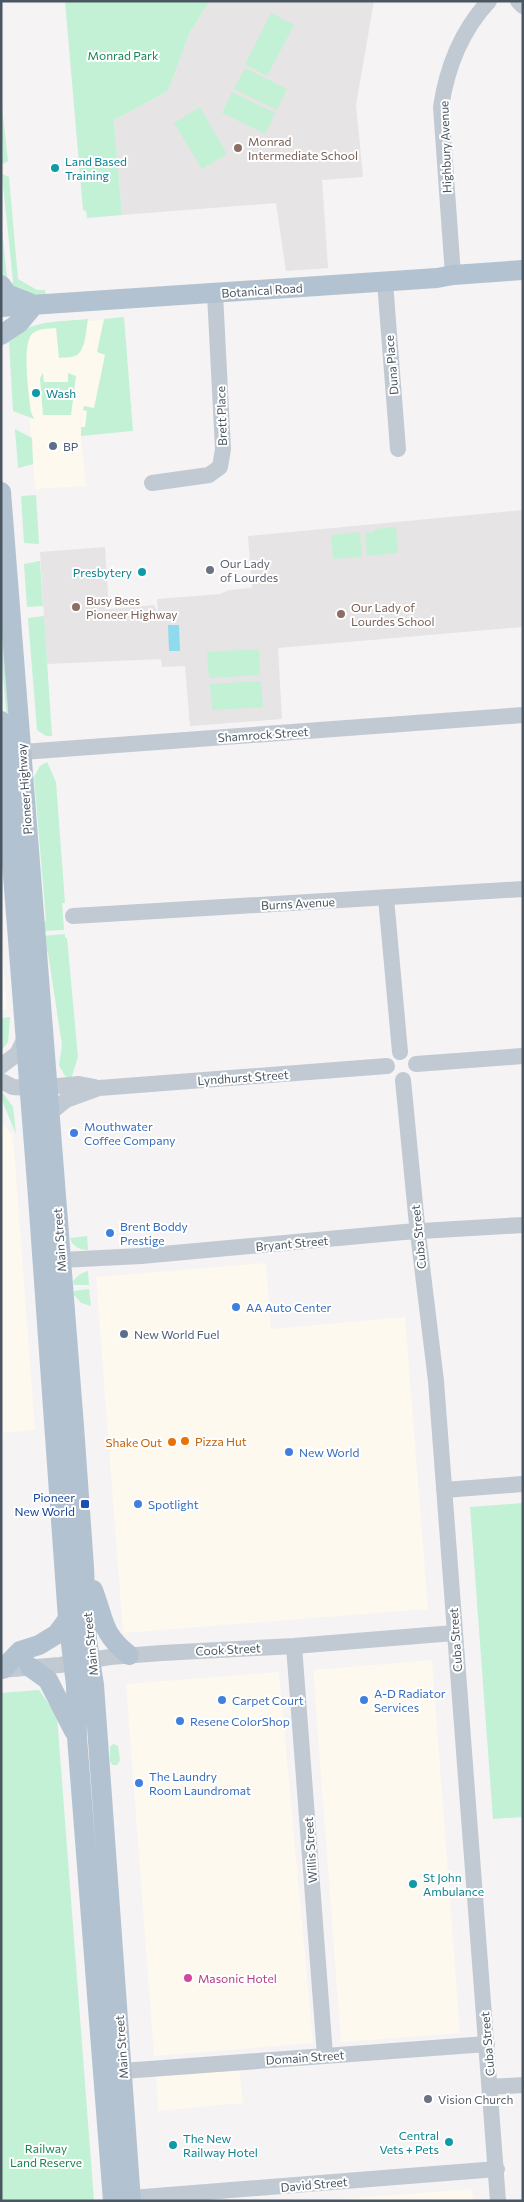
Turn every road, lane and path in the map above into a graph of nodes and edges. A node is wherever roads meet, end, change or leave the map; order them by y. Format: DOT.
graph roads {
  1 [pos="490,1"];
  2 [pos="518,1"];
  3 [pos="523,6"];
  4 [pos="523,270"];
  5 [pos="453,275"];
  6 [pos="385,282"];
  7 [pos="1,285"];
  8 [pos="215,294"];
  9 [pos="34,305"];
  10 [pos="1,307"];
  11 [pos="1,335"];
  12 [pos="398,449"];
  13 [pos="152,483"];
  14 [pos="1,492"];
  15 [pos="523,714"];
  16 [pos="1,721"];
  17 [pos="12,753"];
  18 [pos="523,889"];
  19 [pos="386,898"];
  20 [pos="24,903"];
  21 [pos="73,916"];
  22 [pos="26,1036"];
  23 [pos="400,1052"];
  24 [pos="523,1056"];
  25 [pos="416,1064"];
  26 [pos="1,1066"];
  27 [pos="387,1066"];
  28 [pos="403,1080"];
  29 [pos="1,1081"];
  30 [pos="38,1087"];
  31 [pos="99,1088"];
  32 [pos="50,1113"];
  33 [pos="523,1225"];
  34 [pos="417,1232"];
  35 [pos="61,1260"];
  36 [pos="523,1484"];
  37 [pos="444,1490"];
  38 [pos="84,1567"];
  39 [pos="68,1619"];
  40 [pos="454,1633"];
  41 [pos="294,1646"];
  42 [pos="130,1656"];
  43 [pos="82,1662"];
  44 [pos="30,1667"];
  45 [pos="2,1669"];
  46 [pos="77,1737"];
  47 [pos="487,2044"];
  48 [pos="326,2055"];
  49 [pos="123,2071"];
  50 [pos="523,2085"];
  51 [pos="490,2087"];
  52 [pos="497,2169"];
  53 [pos="125,2200"];
  54 [pos="498,2201"];
  1 -- 5 [label="street, Highbury Avenue"];
  2 -- 3 [label="street"];
  4 -- 5 [label="main road, Botanical Road"];
  5 -- 6 [label="main road, Botanical Road"];
  6 -- 8 [label="main road, Botanical Road"];
  6 -- 12 [label="street, Duna Place"];
  7 -- 9 [label="main road"];
  8 -- 9 [label="main road, Botanical Road"];
  8 -- 13 [label="street, Brett Place"];
  9 -- 10 [label="main road, Botanical Road"];
  9 -- 11 [label="main road"];
  14 -- 17 [label="main road, Pioneer Highway"];
  15 -- 17 [label="street, Shamrock Street"];
  16 -- 17 [label="main road, Pioneer Highway"];
  17 -- 20 [label="main road, Pioneer Highway"];
  18 -- 19 [label="street, Burns Avenue"];
  19 -- 21 [label="street, Burns Avenue"];
  19 -- 23 [label="street"];
  20 -- 22 [label="main road, Pioneer Highway"];
  20 -- 30 [label="main road, Pioneer Highway"];
  22 -- 26 [label="street"];
  22 -- 30 [label="main road, Pioneer Highway"];
  23 -- 25 [label="street"];
  23 -- 27 [label="street"];
  24 -- 25 [label="street"];
  25 -- 28 [label="street"];
  27 -- 28 [label="street"];
  27 -- 31 [label="street, Lyndhurst Street"];
  28 -- 34 [label="street, Cuba Street"];
  29 -- 30 [label="street, Lyndhurst Street"];
  30 -- 31 [label="street, Lyndhurst Street"];
  30 -- 32 [label="main road, Main Street"];
  30 -- 39 [label="main road, Main Street"];
  31 -- 32 [label="street, Lyndhurst Street"];
  32 -- 35 [label="main road, Main Street"];
  33 -- 34 [label="street, Bryant Street"];
  34 -- 35 [label="street, Bryant Street"];
  34 -- 37 [label="street, Cuba Street"];
  35 -- 38 [label="main road, Main Street"];
  36 -- 37 [label="street"];
  37 -- 40 [label="street, Cuba Street"];
  38 -- 42 [label="main road"];
  38 -- 43 [label="main road, Main Street"];
  39 -- 43 [label="main road, Main Street"];
  39 -- 45 [label="main road"];
  40 -- 41 [label="street, Cook Street"];
  40 -- 47 [label="street, Cuba Street"];
  41 -- 42 [label="street, Cook Street"];
  41 -- 48 [label="street, Willis Street"];
  42 -- 43 [label="street, Cook Street"];
  43 -- 44 [label="street, Cook Street"];
  43 -- 46 [label="main road, Main Street"];
  43 -- 49 [label="main road, Main Street"];
  44 -- 45 [label="street, Cook Street"];
  44 -- 46 [label="main road"];
  46 -- 53 [label="main road, Main Street"];
  47 -- 48 [label="street, Domain Street"];
  47 -- 51 [label="street, Cuba Street"];
  48 -- 49 [label="street, Domain Street"];
  49 -- 53 [label="main road, Main Street"];
  50 -- 51 [label="street"];
  51 -- 52 [label="street, Cuba Street"];
  52 -- 53 [label="street, David Street"];
  52 -- 54 [label="street, Cuba Street"];
}
